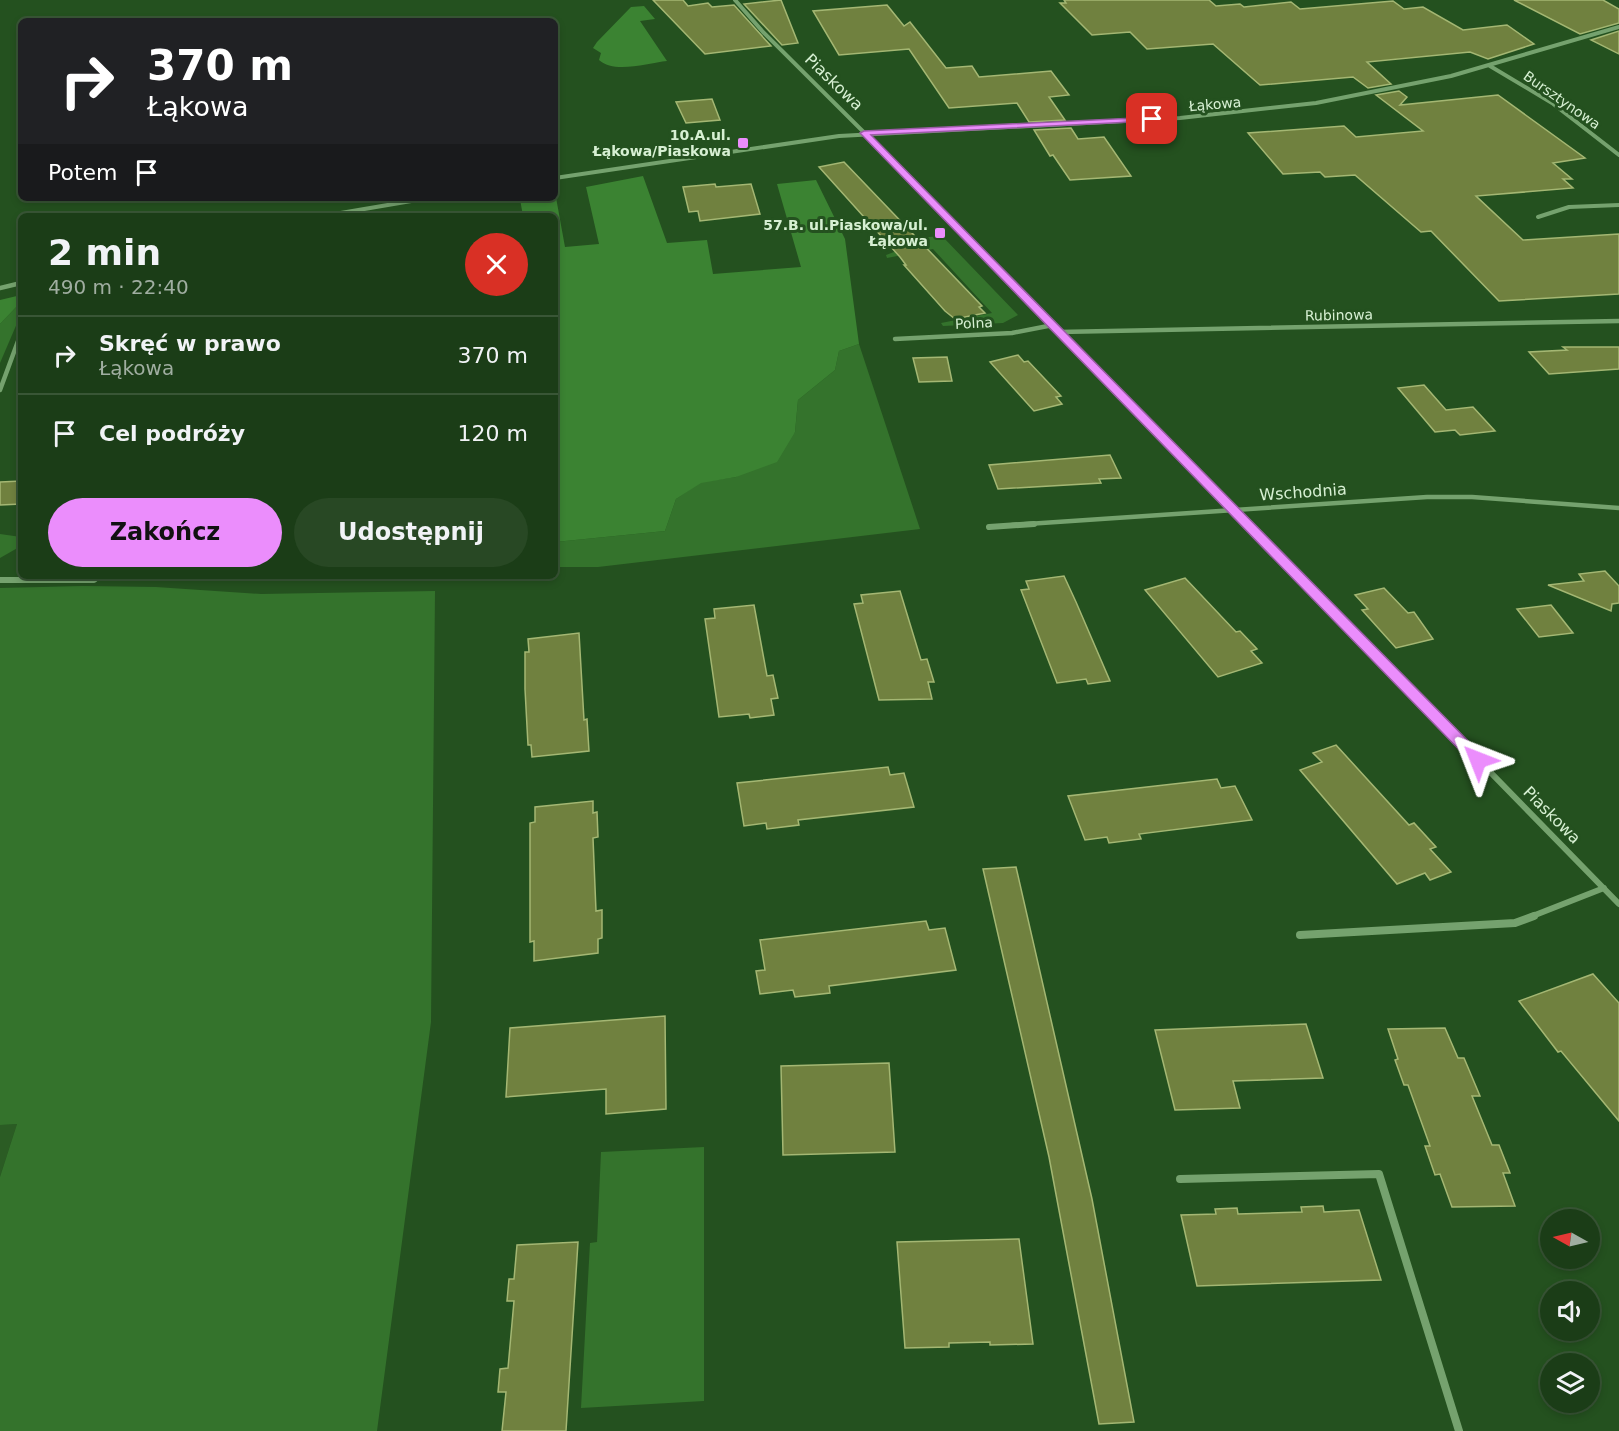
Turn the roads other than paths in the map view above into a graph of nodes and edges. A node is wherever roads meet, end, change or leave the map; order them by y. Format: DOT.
graph roads {
  1 [pos="735,0"];
  2 [pos="1619,27"];
  3 [pos="1490,66"];
  4 [pos="864,133"];
  5 [pos="1619,155"];
  6 [pos="558,178"];
  7 [pos="411,201"];
  8 [pos="1619,205"];
  9 [pos="341,213"];
  10 [pos="1538,217"];
  11 [pos="18,283"];
  12 [pos="0,288"];
  13 [pos="1619,321"];
  14 [pos="1053,325"];
  15 [pos="1059,332"];
  16 [pos="895,339"];
  17 [pos="18,341"];
  18 [pos="0,390"];
  19 [pos="1619,508"];
  20 [pos="1232,511"];
  21 [pos="989,527"];
  22 [pos="48,579"];
  23 [pos="0,580"];
  24 [pos="1604,888"];
  25 [pos="1619,904"];
  26 [pos="1300,936"];
  27 [pos="1180,1179"];
  28 [pos="1459,1431"];
  1 -- 4 [label="street, Piaskowa"];
  2 -- 3 [label="street, Łąkowa"];
  3 -- 4 [label="street, Łąkowa"];
  3 -- 5 [label="street, Bursztynowa"];
  4 -- 6 [label="street, Łąkowa"];
  4 -- 14 [label="street, Piaskowa"];
  7 -- 9 [label="street"];
  8 -- 10 [label="street"];
  11 -- 12 [label="street"];
  13 -- 15 [label="street, Rubinowa"];
  14 -- 15 [label="street, Piaskowa"];
  14 -- 16 [label="street, Polna"];
  15 -- 20 [label="street, Piaskowa"];
  17 -- 18 [label="street"];
  19 -- 20 [label="street, Wschodnia"];
  20 -- 21 [label="street, Wschodnia"];
  20 -- 24 [label="street, Piaskowa"];
  22 -- 23 [label="street"];
  24 -- 25 [label="street, Piaskowa"];
  24 -- 26 [label="street"];
  27 -- 28 [label="street"];
}
